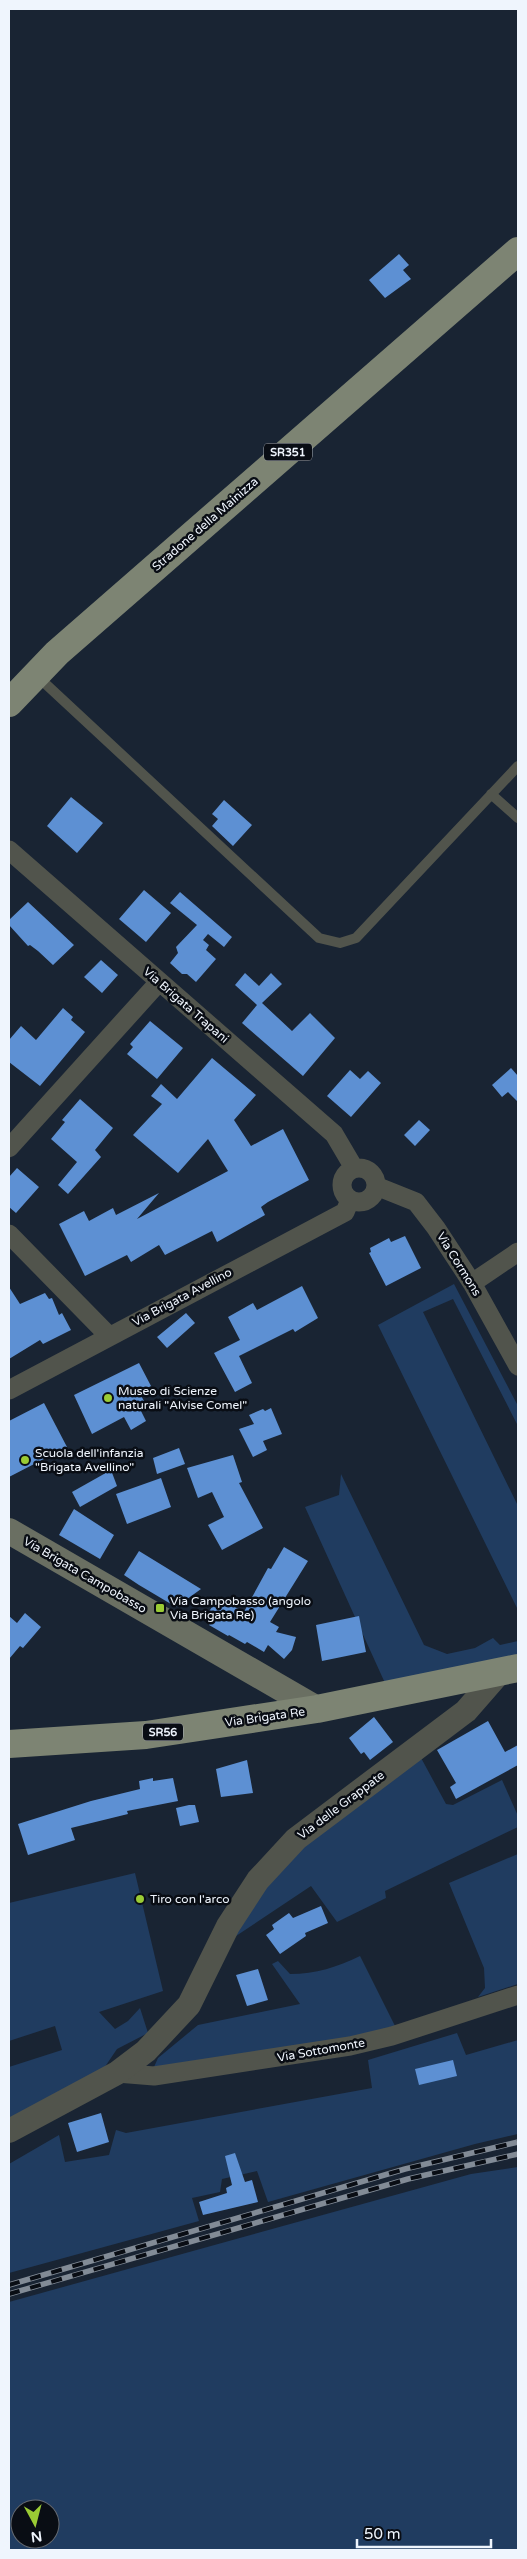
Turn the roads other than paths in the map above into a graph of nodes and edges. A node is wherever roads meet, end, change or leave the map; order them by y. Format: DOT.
graph roads {
  1 [pos="518,252"];
  2 [pos="36,675"];
  3 [pos="9,703"];
  4 [pos="518,766"];
  5 [pos="492,794"];
  6 [pos="518,818"];
  7 [pos="9,850"];
  8 [pos="159,982"];
  9 [pos="9,1148"];
  10 [pos="354,1168"];
  11 [pos="376,1186"];
  12 [pos="350,1200"];
  13 [pos="9,1234"];
  14 [pos="518,1252"];
  15 [pos="472,1283"];
  16 [pos="109,1336"];
  17 [pos="518,1366"];
  18 [pos="9,1390"];
  19 [pos="9,1530"];
  20 [pos="509,1670"];
  21 [pos="316,1710"];
  22 [pos="9,1744"];
  23 [pos="518,1995"];
  24 [pos="117,2072"];
  25 [pos="9,2131"];
  1 -- 2 [label="main road, Stradone della Mainizza / SR351"];
  2 -- 3 [label="main road, Stradone della Mainizza / SR351"];
  2 -- 5 [label="lane"];
  4 -- 5 [label="lane"];
  5 -- 6 [label="lane"];
  7 -- 8 [label="street, Via Brigata Trapani"];
  8 -- 9 [label="street"];
  8 -- 10 [label="street, Via Brigata Trapani"];
  10 -- 11 [label="street"];
  10 -- 12 [label="street"];
  11 -- 12 [label="street"];
  11 -- 15 [label="street, Via Cormons"];
  12 -- 16 [label="street, Via Brigata Avellino"];
  13 -- 16 [label="street"];
  14 -- 15 [label="street"];
  15 -- 17 [label="street, Via Cormons"];
  16 -- 18 [label="street, Via Brigata Avellino"];
  19 -- 21 [label="main road, Via Brigata Campobasso"];
  20 -- 21 [label="main road, Via Brigata Re / SR56"];
  20 -- 24 [label="street, Via delle Grappate"];
  21 -- 22 [label="main road, Via Brigata Re / SR56"];
  23 -- 24 [label="street, Via Sottomonte"];
  24 -- 25 [label="street, Via delle Grappate"];
}
